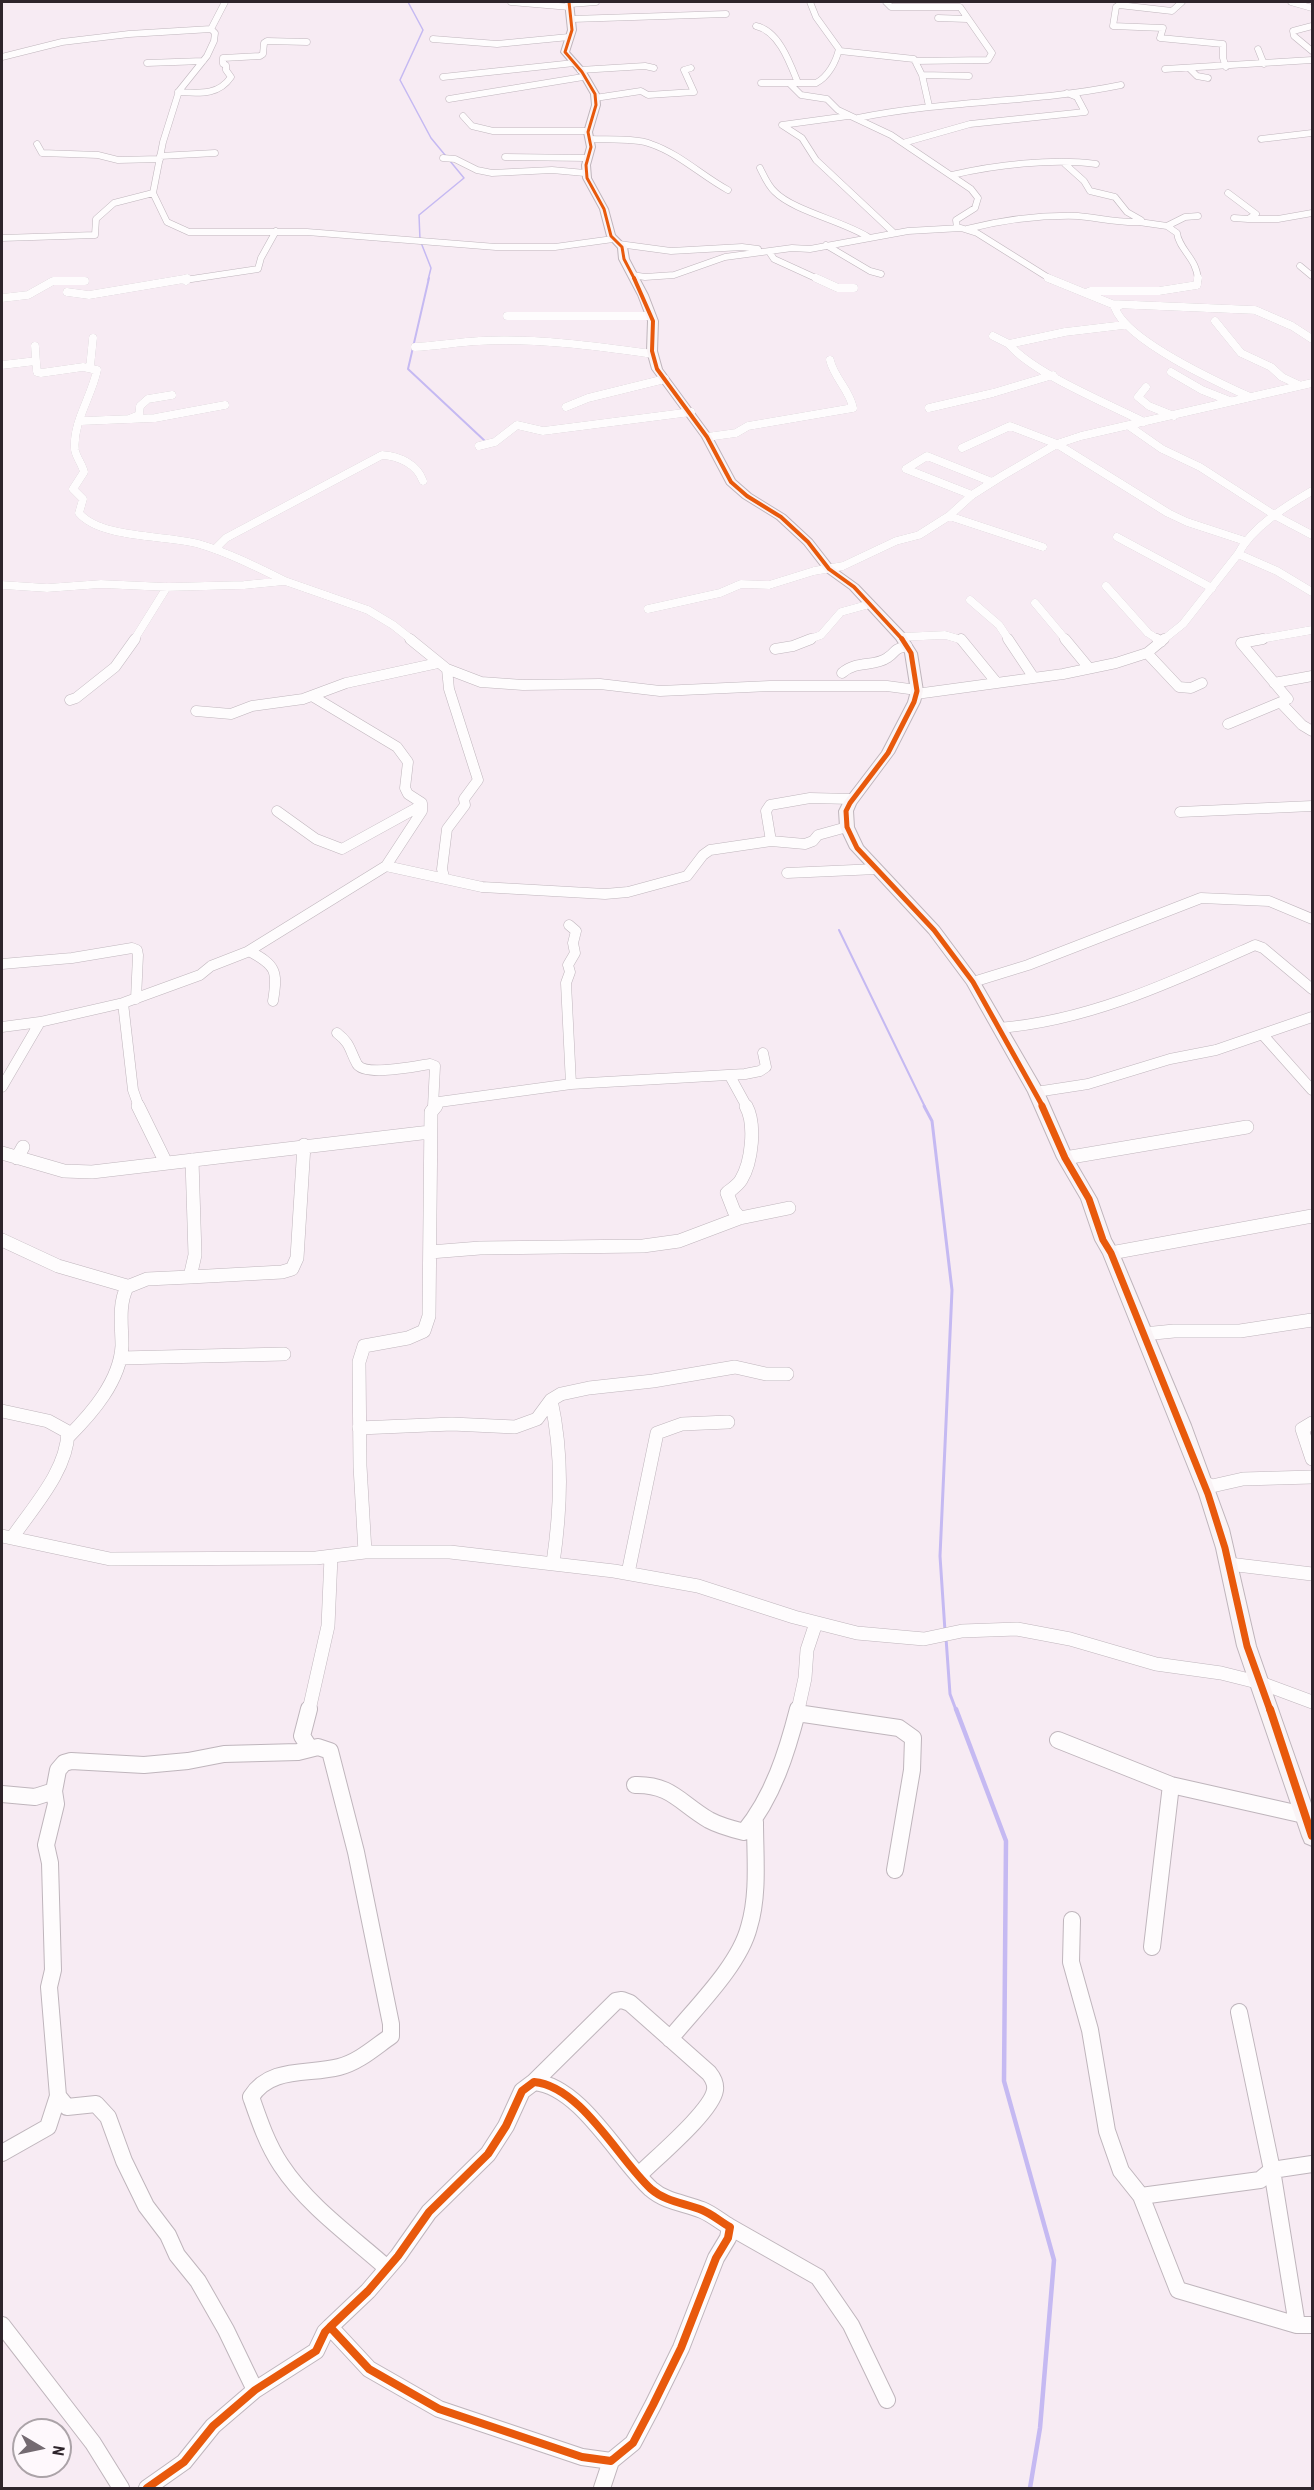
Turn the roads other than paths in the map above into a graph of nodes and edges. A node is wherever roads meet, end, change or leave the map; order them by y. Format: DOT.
graph roads {
  1 [pos="225,2"];
  2 [pos="511,2"];
  3 [pos="596,2"];
  4 [pos="810,2"];
  5 [pos="886,2"];
  6 [pos="1182,2"];
  7 [pos="1291,2"];
  8 [pos="570,8"];
  9 [pos="1312,8"];
  10 [pos="726,14"];
  11 [pos="938,18"];
  12 [pos="967,19"];
  13 [pos="756,26"];
  14 [pos="1312,26"];
  15 [pos="211,29"];
  16 [pos="569,37"];
  17 [pos="433,39"];
  18 [pos="307,42"];
  19 [pos="1258,49"];
  20 [pos="840,51"];
  21 [pos="1312,51"];
  22 [pos="2,57"];
  23 [pos="1312,60"];
  24 [pos="203,61"];
  25 [pos="915,61"];
  26 [pos="147,63"];
  27 [pos="1264,64"];
  28 [pos="1226,67"];
  29 [pos="654,68"];
  30 [pos="691,68"];
  31 [pos="1189,68"];
  32 [pos="1165,69"];
  33 [pos="579,70"];
  34 [pos="922,75"];
  35 [pos="443,76"];
  36 [pos="969,76"];
  37 [pos="1208,78"];
  38 [pos="761,83"];
  39 [pos="789,83"];
  40 [pos="798,83"];
  41 [pos="1121,85"];
  42 [pos="680,89"];
  43 [pos="640,91"];
  44 [pos="178,92"];
  45 [pos="1067,93"];
  46 [pos="596,98"];
  47 [pos="449,99"];
  48 [pos="929,106"];
  49 [pos="462,116"];
  50 [pos="855,117"];
  51 [pos="1312,133"];
  52 [pos="589,135"];
  53 [pos="1261,139"];
  54 [pos="903,143"];
  55 [pos="37,144"];
  56 [pos="215,153"];
  57 [pos="506,157"];
  58 [pos="160,158"];
  59 [pos="443,158"];
  60 [pos="588,158"];
  61 [pos="1065,164"];
  62 [pos="1096,164"];
  63 [pos="760,168"];
  64 [pos="585,172"];
  65 [pos="952,175"];
  66 [pos="728,190"];
  67 [pos="153,193"];
  68 [pos="1228,193"];
  69 [pos="1312,213"];
  70 [pos="1198,216"];
  71 [pos="1074,217"];
  72 [pos="1292,217"];
  73 [pos="1234,218"];
  74 [pos="1248,219"];
  75 [pos="1312,221"];
  76 [pos="1139,222"];
  77 [pos="1087,225"];
  78 [pos="1167,226"];
  79 [pos="957,228"];
  80 [pos="967,229"];
  81 [pos="276,231"];
  82 [pos="894,233"];
  83 [pos="868,237"];
  84 [pos="2,238"];
  85 [pos="623,245"];
  86 [pos="826,245"];
  87 [pos="789,248"];
  88 [pos="770,253"];
  89 [pos="1300,266"];
  90 [pos="881,274"];
  91 [pos="632,275"];
  92 [pos="1312,276"];
  93 [pos="85,281"];
  94 [pos="854,288"];
  95 [pos="67,292"];
  96 [pos="1085,294"];
  97 [pos="2,298"];
  98 [pos="1119,306"];
  99 [pos="507,316"];
  100 [pos="651,316"];
  101 [pos="1215,321"];
  102 [pos="1124,325"];
  103 [pos="993,336"];
  104 [pos="93,338"];
  105 [pos="1312,339"];
  106 [pos="1009,344"];
  107 [pos="35,346"];
  108 [pos="416,347"];
  109 [pos="653,354"];
  110 [pos="830,360"];
  111 [pos="36,361"];
  112 [pos="2,365"];
  113 [pos="90,367"];
  114 [pos="50,371"];
  115 [pos="1171,372"];
  116 [pos="1053,375"];
  117 [pos="665,379"];
  118 [pos="41,382"];
  119 [pos="1312,383"];
  120 [pos="1299,385"];
  121 [pos="1146,387"];
  122 [pos="172,395"];
  123 [pos="1250,398"];
  124 [pos="1234,402"];
  125 [pos="225,405"];
  126 [pos="566,407"];
  127 [pos="929,408"];
  128 [pos="691,412"];
  129 [pos="1174,416"];
  130 [pos="125,420"];
  131 [pos="82,421"];
  132 [pos="1144,422"];
  133 [pos="1129,426"];
  134 [pos="707,437"];
  135 [pos="1057,444"];
  136 [pos="479,446"];
  137 [pos="962,448"];
  138 [pos="423,481"];
  139 [pos="992,482"];
  140 [pos="1312,491"];
  141 [pos="972,495"];
  142 [pos="949,516"];
  143 [pos="1276,516"];
  144 [pos="1312,535"];
  145 [pos="1117,537"];
  146 [pos="1245,541"];
  147 [pos="1043,547"];
  148 [pos="215,549"];
  149 [pos="1238,554"];
  150 [pos="829,569"];
  151 [pos="285,581"];
  152 [pos="2,585"];
  153 [pos="167,586"];
  154 [pos="1106,586"];
  155 [pos="1212,588"];
  156 [pos="1312,592"];
  157 [pos="970,600"];
  158 [pos="1035,603"];
  159 [pos="870,604"];
  160 [pos="648,609"];
  161 [pos="1312,630"];
  162 [pos="904,642"];
  163 [pos="1161,642"];
  164 [pos="775,649"];
  165 [pos="1147,653"];
  166 [pos="442,666"];
  167 [pos="1089,668"];
  168 [pos="842,673"];
  169 [pos="1312,676"];
  170 [pos="1034,678"];
  171 [pos="998,683"];
  172 [pos="1202,683"];
  173 [pos="1274,683"];
  174 [pos="917,692"];
  175 [pos="312,696"];
  176 [pos="70,700"];
  177 [pos="1281,703"];
  178 [pos="196,711"];
  179 [pos="1227,724"];
  180 [pos="1312,731"];
  181 [pos="852,799"];
  182 [pos="422,805"];
  183 [pos="1312,806"];
  184 [pos="277,811"];
  185 [pos="1180,812"];
  186 [pos="847,827"];
  187 [pos="771,842"];
  188 [pos="386,866"];
  189 [pos="877,869"];
  190 [pos="787,873"];
  191 [pos="444,878"];
  192 [pos="1312,920"];
  193 [pos="570,925"];
  194 [pos="249,951"];
  195 [pos="2,963"];
  196 [pos="973,982"];
  197 [pos="1312,989"];
  198 [pos="136,999"];
  199 [pos="273,1001"];
  200 [pos="123,1003"];
  201 [pos="1312,1017"];
  202 [pos="40,1022"];
  203 [pos="2,1027"];
  204 [pos="999,1028"];
  205 [pos="337,1033"];
  206 [pos="1263,1035"];
  207 [pos="763,1053"];
  208 [pos="730,1076"];
  209 [pos="571,1084"];
  210 [pos="2,1087"];
  211 [pos="1312,1090"];
  212 [pos="1036,1092"];
  213 [pos="433,1107"];
  214 [pos="1247,1127"];
  215 [pos="430,1132"];
  216 [pos="304,1145"];
  217 [pos="2,1153"];
  218 [pos="1065,1158"];
  219 [pos="192,1160"];
  220 [pos="166,1163"];
  221 [pos="789,1208"];
  222 [pos="1312,1216"];
  223 [pos="740,1218"];
  224 [pos="2,1240"];
  225 [pos="430,1252"];
  226 [pos="1111,1253"];
  227 [pos="190,1277"];
  228 [pos="127,1286"];
  229 [pos="1312,1320"];
  230 [pos="1144,1334"];
  231 [pos="284,1354"];
  232 [pos="121,1358"];
  233 [pos="787,1374"];
  234 [pos="551,1401"];
  235 [pos="2,1411"];
  236 [pos="728,1422"];
  237 [pos="1312,1423"];
  238 [pos="359,1428"];
  239 [pos="69,1436"];
  240 [pos="1312,1459"];
  241 [pos="1312,1477"];
  242 [pos="1203,1482"];
  243 [pos="5,1539"];
  244 [pos="365,1552"];
  245 [pos="331,1557"];
  246 [pos="553,1563"];
  247 [pos="1229,1564"];
  248 [pos="628,1573"];
  249 [pos="1312,1574"];
  250 [pos="816,1623"];
  251 [pos="1261,1683"];
  252 [pos="1312,1702"];
  253 [pos="797,1713"];
  254 [pos="1058,1740"];
  255 [pos="309,1748"];
  256 [pos="636,1785"];
  257 [pos="1171,1785"];
  258 [pos="54,1791"];
  259 [pos="2,1794"];
  260 [pos="1304,1815"];
  261 [pos="754,1822"];
  262 [pos="1312,1836"];
  263 [pos="895,1870"];
  264 [pos="1072,1920"];
  265 [pos="1152,1947"];
  266 [pos="1239,2012"];
  267 [pos="670,2039"];
  268 [pos="534,2082"];
  269 [pos="58,2096"];
  270 [pos="2,2153"];
  271 [pos="1312,2164"];
  272 [pos="1272,2170"];
  273 [pos="640,2174"];
  274 [pos="1141,2196"];
  275 [pos="730,2228"];
  276 [pos="387,2268"];
  277 [pos="2,2325"];
  278 [pos="1305,2325"];
  279 [pos="330,2327"];
  280 [pos="255,2390"];
  281 [pos="887,2400"];
  282 [pos="611,2461"];
  283 [pos="122,2488"];
  284 [pos="147,2488"];
  285 [pos="602,2488"];
  1 -- 15 [label="street"];
  2 -- 8 [label="street"];
  3 -- 8 [label="street"];
  4 -- 20 [label="street"];
  5 -- 12 [label="street"];
  6 -- 28 [label="street"];
  7 -- 9 [label="street"];
  8 -- 10 [label="street"];
  8 -- 16 [label="street"];
  11 -- 12 [label="street"];
  12 -- 25 [label="street"];
  13 -- 40 [label="street"];
  14 -- 21 [label="street"];
  15 -- 22 [label="street"];
  15 -- 24 [label="street"];
  16 -- 17 [label="street"];
  16 -- 33 [label="street"];
  18 -- 44 [label="street"];
  19 -- 27 [label="street"];
  20 -- 25 [label="street"];
  20 -- 40 [label="street"];
  23 -- 27 [label="street"];
  24 -- 26 [label="street"];
  24 -- 44 [label="street"];
  25 -- 34 [label="street"];
  27 -- 28 [label="street"];
  28 -- 31 [label="street"];
  29 -- 33 [label="street"];
  30 -- 43 [label="street"];
  31 -- 32 [label="street"];
  31 -- 37 [label="street"];
  33 -- 35 [label="street"];
  33 -- 46 [label="street"];
  33 -- 47 [label="street"];
  34 -- 36 [label="street"];
  34 -- 48 [label="street"];
  38 -- 39 [label="street"];
  39 -- 40 [label="street"];
  39 -- 50 [label="street"];
  41 -- 45 [label="street"];
  42 -- 43 [label="street"];
  43 -- 46 [label="street"];
  44 -- 58 [label="street"];
  45 -- 48 [label="street"];
  45 -- 54 [label="street"];
  46 -- 52 [label="street"];
  48 -- 50 [label="street"];
  49 -- 52 [label="street"];
  50 -- 54 [label="street"];
  50 -- 82 [label="street"];
  51 -- 53 [label="street"];
  52 -- 60 [label="street"];
  52 -- 66 [label="street"];
  54 -- 65 [label="street"];
  55 -- 58 [label="street"];
  56 -- 58 [label="street"];
  57 -- 60 [label="street"];
  58 -- 67 [label="street"];
  59 -- 64 [label="street"];
  60 -- 64 [label="street"];
  61 -- 62 [label="street"];
  61 -- 65 [label="street"];
  61 -- 76 [label="street"];
  63 -- 83 [label="street"];
  64 -- 85 [label="street"];
  65 -- 79 [label="street"];
  67 -- 81 [label="street"];
  67 -- 84 [label="street"];
  68 -- 74 [label="street"];
  69 -- 72 [label="street"];
  70 -- 78 [label="street"];
  71 -- 76 [label="street"];
  71 -- 77 [label="street"];
  71 -- 80 [label="street"];
  72 -- 74 [label="street"];
  72 -- 75 [label="street"];
  73 -- 74 [label="street"];
  76 -- 78 [label="street"];
  78 -- 96 [label="street"];
  79 -- 80 [label="street"];
  79 -- 82 [label="street"];
  80 -- 96 [label="street"];
  81 -- 85 [label="street"];
  81 -- 95 [label="street"];
  82 -- 83 [label="street"];
  83 -- 86 [label="street"];
  85 -- 87 [label="street"];
  85 -- 91 [label="street"];
  86 -- 87 [label="street"];
  86 -- 90 [label="street"];
  87 -- 88 [label="street"];
  88 -- 91 [label="street"];
  88 -- 94 [label="street"];
  89 -- 92 [label="street"];
  91 -- 100 [label="street"];
  93 -- 97 [label="street"];
  96 -- 98 [label="street"];
  98 -- 102 [label="street"];
  98 -- 105 [label="street"];
  99 -- 100 [label="street"];
  100 -- 109 [label="street"];
  101 -- 120 [label="street"];
  102 -- 106 [label="street"];
  102 -- 123 [label="street"];
  103 -- 106 [label="street"];
  104 -- 113 [label="street"];
  106 -- 116 [label="street"];
  107 -- 111 [label="street"];
  108 -- 109 [label="street"];
  109 -- 117 [label="street"];
  110 -- 134 [label="street"];
  111 -- 112 [label="street"];
  111 -- 114 [label="street"];
  113 -- 114 [label="street"];
  113 -- 131 [label="street"];
  114 -- 118 [label="street"];
  115 -- 124 [label="street"];
  116 -- 127 [label="street"];
  116 -- 132 [label="street"];
  117 -- 126 [label="street"];
  117 -- 128 [label="street"];
  119 -- 120 [label="street"];
  120 -- 123 [label="street"];
  121 -- 129 [label="street"];
  122 -- 130 [label="street"];
  123 -- 124 [label="street"];
  124 -- 129 [label="street"];
  125 -- 130 [label="street"];
  128 -- 134 [label="street"];
  128 -- 136 [label="street"];
  129 -- 132 [label="street"];
  130 -- 131 [label="street"];
  131 -- 148 [label="street"];
  132 -- 133 [label="street"];
  133 -- 135 [label="street"];
  133 -- 143 [label="street"];
  134 -- 150 [label="street"];
  135 -- 137 [label="street"];
  135 -- 139 [label="street"];
  135 -- 146 [label="street"];
  138 -- 148 [label="street"];
  139 -- 141 [label="street"];
  139 -- 141 [label="street"];
  140 -- 143 [label="street"];
  141 -- 142 [label="street"];
  142 -- 147 [label="street"];
  142 -- 150 [label="street"];
  143 -- 144 [label="street"];
  143 -- 146 [label="street"];
  145 -- 155 [label="street"];
  146 -- 149 [label="street"];
  148 -- 151 [label="street"];
  149 -- 155 [label="street"];
  149 -- 156 [label="street"];
  150 -- 159 [label="street"];
  150 -- 160 [label="street"];
  151 -- 153 [label="street"];
  151 -- 166 [label="street"];
  152 -- 153 [label="street"];
  153 -- 176 [label="street"];
  154 -- 163 [label="street"];
  155 -- 163 [label="street"];
  157 -- 170 [label="street"];
  158 -- 167 [label="street"];
  159 -- 162 [label="street"];
  159 -- 164 [label="street"];
  161 -- 173 [label="street"];
  162 -- 168 [label="street"];
  162 -- 171 [label="street"];
  162 -- 174 [label="street"];
  163 -- 165 [label="street"];
  165 -- 167 [label="street"];
  165 -- 172 [label="street"];
  166 -- 174 [label="street"];
  166 -- 175 [label="street"];
  166 -- 191 [label="street"];
  167 -- 170 [label="street"];
  169 -- 173 [label="street"];
  170 -- 171 [label="street"];
  171 -- 174 [label="street"];
  173 -- 177 [label="street"];
  174 -- 181 [label="street"];
  175 -- 178 [label="street"];
  175 -- 182 [label="street"];
  177 -- 179 [label="street"];
  177 -- 180 [label="street"];
  181 -- 186 [label="street"];
  181 -- 187 [label="street"];
  182 -- 184 [label="street"];
  182 -- 188 [label="street"];
  183 -- 185 [label="street"];
  186 -- 187 [label="street"];
  186 -- 189 [label="street"];
  187 -- 191 [label="street"];
  188 -- 191 [label="street"];
  188 -- 194 [label="street"];
  189 -- 190 [label="street"];
  189 -- 196 [label="street"];
  192 -- 196 [label="street"];
  193 -- 209 [label="street"];
  194 -- 198 [label="street"];
  194 -- 199 [label="street"];
  195 -- 198 [label="street"];
  196 -- 204 [label="street"];
  197 -- 204 [label="street"];
  198 -- 200 [label="street"];
  200 -- 202 [label="street"];
  200 -- 220 [label="street"];
  201 -- 206 [label="street"];
  202 -- 203 [label="street"];
  202 -- 210 [label="street"];
  204 -- 212 [label="street"];
  205 -- 213 [label="street"];
  206 -- 211 [label="street"];
  206 -- 212 [label="street"];
  207 -- 208 [label="street"];
  208 -- 209 [label="street"];
  208 -- 223 [label="street"];
  209 -- 213 [label="street"];
  212 -- 218 [label="street"];
  213 -- 215 [label="street"];
  214 -- 218 [label="street"];
  215 -- 216 [label="street"];
  215 -- 225 [label="street"];
  216 -- 219 [label="street"];
  216 -- 227 [label="street"];
  217 -- 220 [label="street"];
  218 -- 226 [label="street"];
  219 -- 220 [label="street"];
  219 -- 227 [label="street"];
  221 -- 223 [label="street"];
  222 -- 226 [label="street"];
  223 -- 225 [label="street"];
  224 -- 228 [label="street"];
  225 -- 238 [label="street"];
  226 -- 230 [label="street"];
  227 -- 228 [label="street"];
  228 -- 232 [label="street"];
  229 -- 230 [label="street"];
  230 -- 242 [label="street"];
  231 -- 232 [label="street"];
  232 -- 239 [label="street"];
  233 -- 234 [label="street"];
  234 -- 238 [label="street"];
  234 -- 246 [label="street"];
  235 -- 239 [label="street"];
  236 -- 248 [label="street"];
  237 -- 240 [label="street"];
  238 -- 244 [label="street"];
  239 -- 243 [label="street"];
  241 -- 242 [label="street"];
  242 -- 247 [label="street"];
  243 -- 245 [label="street"];
  244 -- 245 [label="street"];
  244 -- 246 [label="street"];
  245 -- 255 [label="street"];
  246 -- 248 [label="street"];
  247 -- 249 [label="street"];
  247 -- 251 [label="street"];
  248 -- 250 [label="street"];
  250 -- 251 [label="street"];
  250 -- 253 [label="street"];
  251 -- 252 [label="street"];
  251 -- 260 [label="street"];
  253 -- 261 [label="street"];
  253 -- 263 [label="street"];
  254 -- 257 [label="street"];
  255 -- 258 [label="street"];
  255 -- 276 [label="street"];
  256 -- 261 [label="street"];
  257 -- 260 [label="street"];
  257 -- 265 [label="street"];
  258 -- 259 [label="street"];
  258 -- 269 [label="street"];
  260 -- 262 [label="street"];
  261 -- 267 [label="street"];
  264 -- 274 [label="street"];
  266 -- 272 [label="street"];
  267 -- 268 [label="street"];
  267 -- 273 [label="street"];
  268 -- 273 [label="street"];
  268 -- 276 [label="street"];
  269 -- 270 [label="street"];
  269 -- 280 [label="street"];
  271 -- 272 [label="street"];
  272 -- 274 [label="street"];
  272 -- 278 [label="street"];
  273 -- 275 [label="street"];
  274 -- 278 [label="street"];
  275 -- 281 [label="street"];
  275 -- 282 [label="street"];
  276 -- 279 [label="street"];
  277 -- 283 [label="street"];
  279 -- 280 [label="street"];
  279 -- 282 [label="street"];
  280 -- 284 [label="street"];
  282 -- 285 [label="street"];
}
